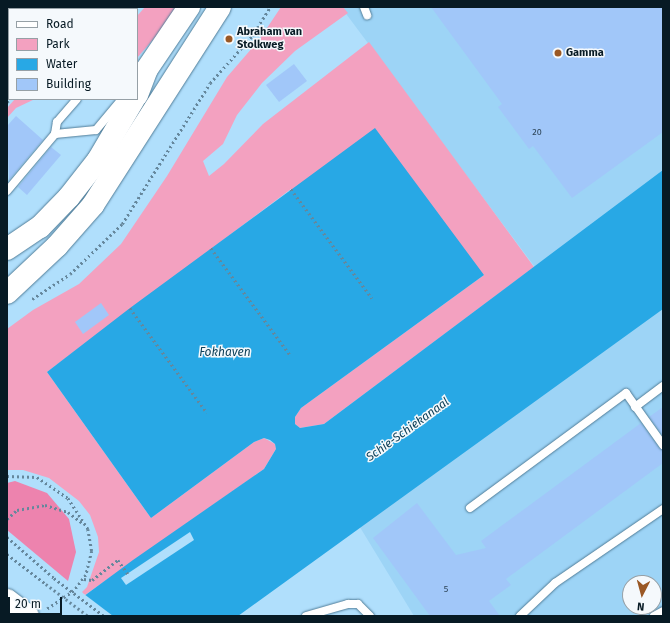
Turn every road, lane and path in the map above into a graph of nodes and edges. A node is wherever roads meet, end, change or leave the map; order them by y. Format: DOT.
graph roads {
  1 [pos="189,7"];
  2 [pos="220,7"];
  3 [pos="270,7"];
  4 [pos="142,75"];
  5 [pos="138,91"];
  6 [pos="76,100"];
  7 [pos="121,100"];
  8 [pos="133,100"];
  9 [pos="55,134"];
  10 [pos="291,189"];
  11 [pos="7,191"];
  12 [pos="211,248"];
  13 [pos="7,249"];
  14 [pos="7,293"];
  15 [pos="372,298"];
  16 [pos="26,302"];
  17 [pos="130,308"];
  18 [pos="291,356"];
  19 [pos="663,386"];
  20 [pos="635,407"];
  21 [pos="207,413"];
  22 [pos="663,444"];
  23 [pos="7,476"];
  24 [pos="470,508"];
  25 [pos="663,509"];
  26 [pos="7,519"];
  27 [pos="86,526"];
  28 [pos="7,537"];
  29 [pos="7,554"];
  30 [pos="128,574"];
  31 [pos="83,579"];
  32 [pos="24,609"];
  33 [pos="663,611"];
  34 [pos="88,616"];
  35 [pos="104,616"];
  36 [pos="306,616"];
  37 [pos="370,616"];
  38 [pos="520,616"];
  39 [pos="654,616"];
  1 -- 4 [label="street"];
  2 -- 14 [label="street"];
  3 -- 16 [label="path"];
  4 -- 5 [label="street"];
  6 -- 9 [label="lane"];
  7 -- 9 [label="lane"];
  8 -- 13 [label="street"];
  9 -- 11 [label="lane"];
  10 -- 15 [label="path"];
  12 -- 18 [label="path"];
  17 -- 21 [label="path"];
  19 -- 20 [label="lane"];
  20 -- 22 [label="lane"];
  20 -- 24 [label="lane"];
  23 -- 27 [label="path"];
  25 -- 38 [label="lane"];
  26 -- 27 [label="path"];
  27 -- 31 [label="path"];
  28 -- 35 [label="path, bridge"];
  29 -- 34 [label="path, bridge"];
  30 -- 31 [label="path"];
  31 -- 32 [label="path"];
  33 -- 39 [label="lane"];
  36 -- 37 [label="lane"];
}
